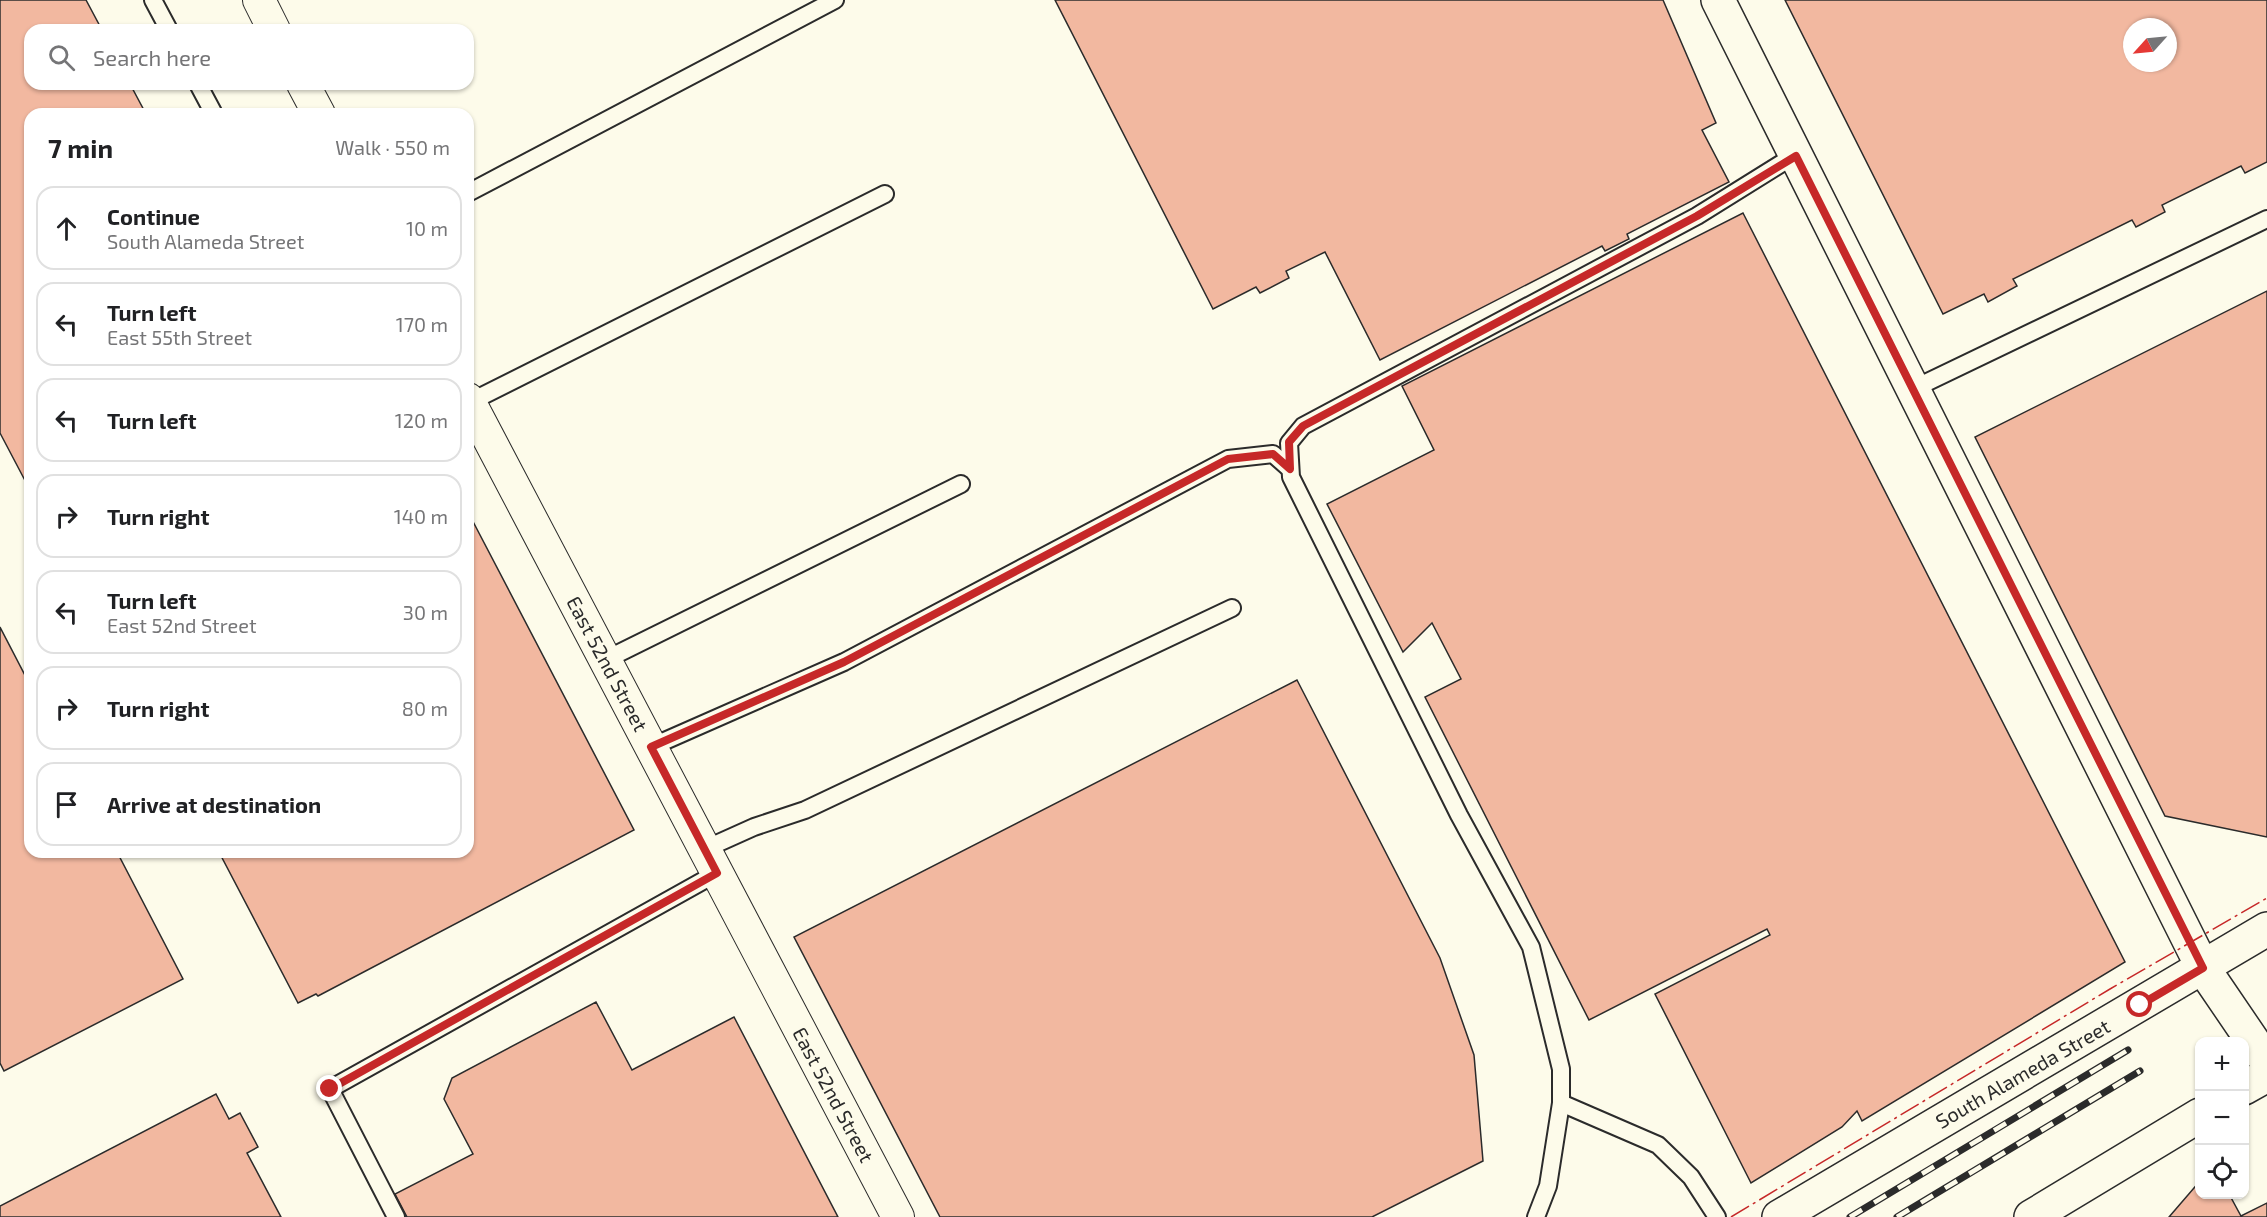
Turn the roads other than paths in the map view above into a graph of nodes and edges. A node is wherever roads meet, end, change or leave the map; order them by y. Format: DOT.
graph roads {
  1 [pos="153,0"];
  2 [pos="259,0"];
  3 [pos="835,0"];
  4 [pos="1718,0"];
  5 [pos="166,24"];
  6 [pos="271,24"];
  7 [pos="201,90"];
  8 [pos="306,90"];
  9 [pos="211,108"];
  10 [pos="316,108"];
  11 [pos="1796,156"];
  12 [pos="474,190"];
  13 [pos="885,194"];
  14 [pos="2267,219"];
  15 [pos="1913,389"];
  16 [pos="474,398"];
  17 [pos="474,410"];
  18 [pos="1290,469"];
  19 [pos="961,484"];
  20 [pos="1232,608"];
  21 [pos="605,660"];
  22 [pos="651,747"];
  23 [pos="711,861"];
  24 [pos="2267,929"];
  25 [pos="2203,968"];
  26 [pos="2267,1062"];
  27 [pos="2267,1075"];
  28 [pos="2249,1086"];
  29 [pos="1561,1103"];
  30 [pos="2195,1117"];
  31 [pos="396,1217"];
  32 [pos="898,1217"];
  33 [pos="1536,1217"];
  34 [pos="1717,1217"];
  35 [pos="1779,1217"];
  36 [pos="2031,1217"];
  1 -- 5 [label="lane"];
  2 -- 6 [label="street"];
  3 -- 12 [label="lane"];
  4 -- 11 [label="street"];
  7 -- 9 [label="lane"];
  8 -- 10 [label="street"];
  11 -- 15 [label="street"];
  11 -- 18 [label="lane"];
  13 -- 16 [label="lane"];
  14 -- 15 [label="lane"];
  15 -- 25 [label="street"];
  17 -- 21 [label="street, East 52nd Street"];
  18 -- 22 [label="lane"];
  18 -- 29 [label="lane"];
  19 -- 21 [label="lane"];
  20 -- 23 [label="lane"];
  21 -- 22 [label="street, East 52nd Street"];
  22 -- 23 [label="street, East 52nd Street"];
  23 -- 31 [label="lane"];
  23 -- 32 [label="street, East 52nd Street"];
  24 -- 25 [label="street, South Alameda Street"];
  25 -- 26 [label="street"];
  25 -- 35 [label="street, South Alameda Street"];
  27 -- 28 [label="street"];
  29 -- 33 [label="lane"];
  29 -- 34 [label="lane"];
  30 -- 36 [label="street"];
}
